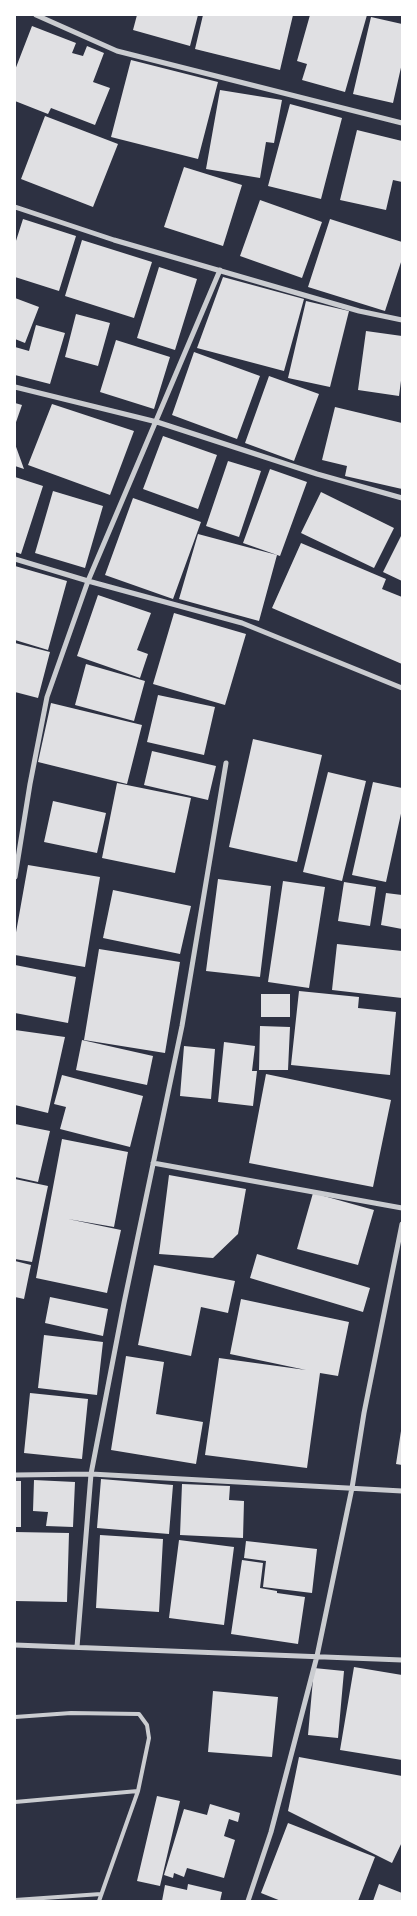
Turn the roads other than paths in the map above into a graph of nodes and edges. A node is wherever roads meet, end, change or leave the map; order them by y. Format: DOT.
graph roads {
  1 [pos="36,15"];
  2 [pos="46,17"];
  3 [pos="402,123"];
  4 [pos="16,209"];
  5 [pos="220,270"];
  6 [pos="402,320"];
  7 [pos="15,387"];
  8 [pos="157,422"];
  9 [pos="402,498"];
  10 [pos="15,559"];
  11 [pos="88,581"];
  12 [pos="402,688"];
  13 [pos="226,763"];
  14 [pos="16,863"];
  15 [pos="15,877"];
  16 [pos="153,1163"];
  17 [pos="402,1208"];
  18 [pos="402,1224"];
  19 [pos="91,1474"];
  20 [pos="15,1475"];
  21 [pos="352,1488"];
  22 [pos="402,1491"];
  23 [pos="15,1645"];
  24 [pos="77,1647"];
  25 [pos="317,1656"];
  26 [pos="402,1660"];
  27 [pos="15,1717"];
  28 [pos="138,1791"];
  29 [pos="15,1802"];
  30 [pos="101,1894"];
  31 [pos="15,1900"];
  32 [pos="99,1901"];
  33 [pos="248,1901"];
  1 -- 2 [label="street"];
  2 -- 3 [label="street"];
  4 -- 5 [label="street"];
  5 -- 6 [label="street"];
  5 -- 8 [label="street"];
  7 -- 8 [label="street"];
  8 -- 9 [label="street"];
  8 -- 11 [label="street"];
  10 -- 11 [label="street"];
  11 -- 12 [label="street"];
  11 -- 14 [label="street"];
  13 -- 16 [label="street"];
  14 -- 15 [label="street"];
  16 -- 17 [label="street"];
  16 -- 19 [label="street"];
  18 -- 21 [label="street"];
  19 -- 20 [label="street"];
  19 -- 21 [label="street"];
  19 -- 24 [label="street"];
  21 -- 22 [label="street"];
  21 -- 25 [label="street"];
  23 -- 24 [label="street"];
  24 -- 25 [label="street"];
  25 -- 26 [label="street"];
  25 -- 33 [label="street"];
  27 -- 28 [label="lane"];
  28 -- 29 [label="lane"];
  28 -- 30 [label="lane"];
  30 -- 31 [label="lane"];
  30 -- 32 [label="lane"];
}
